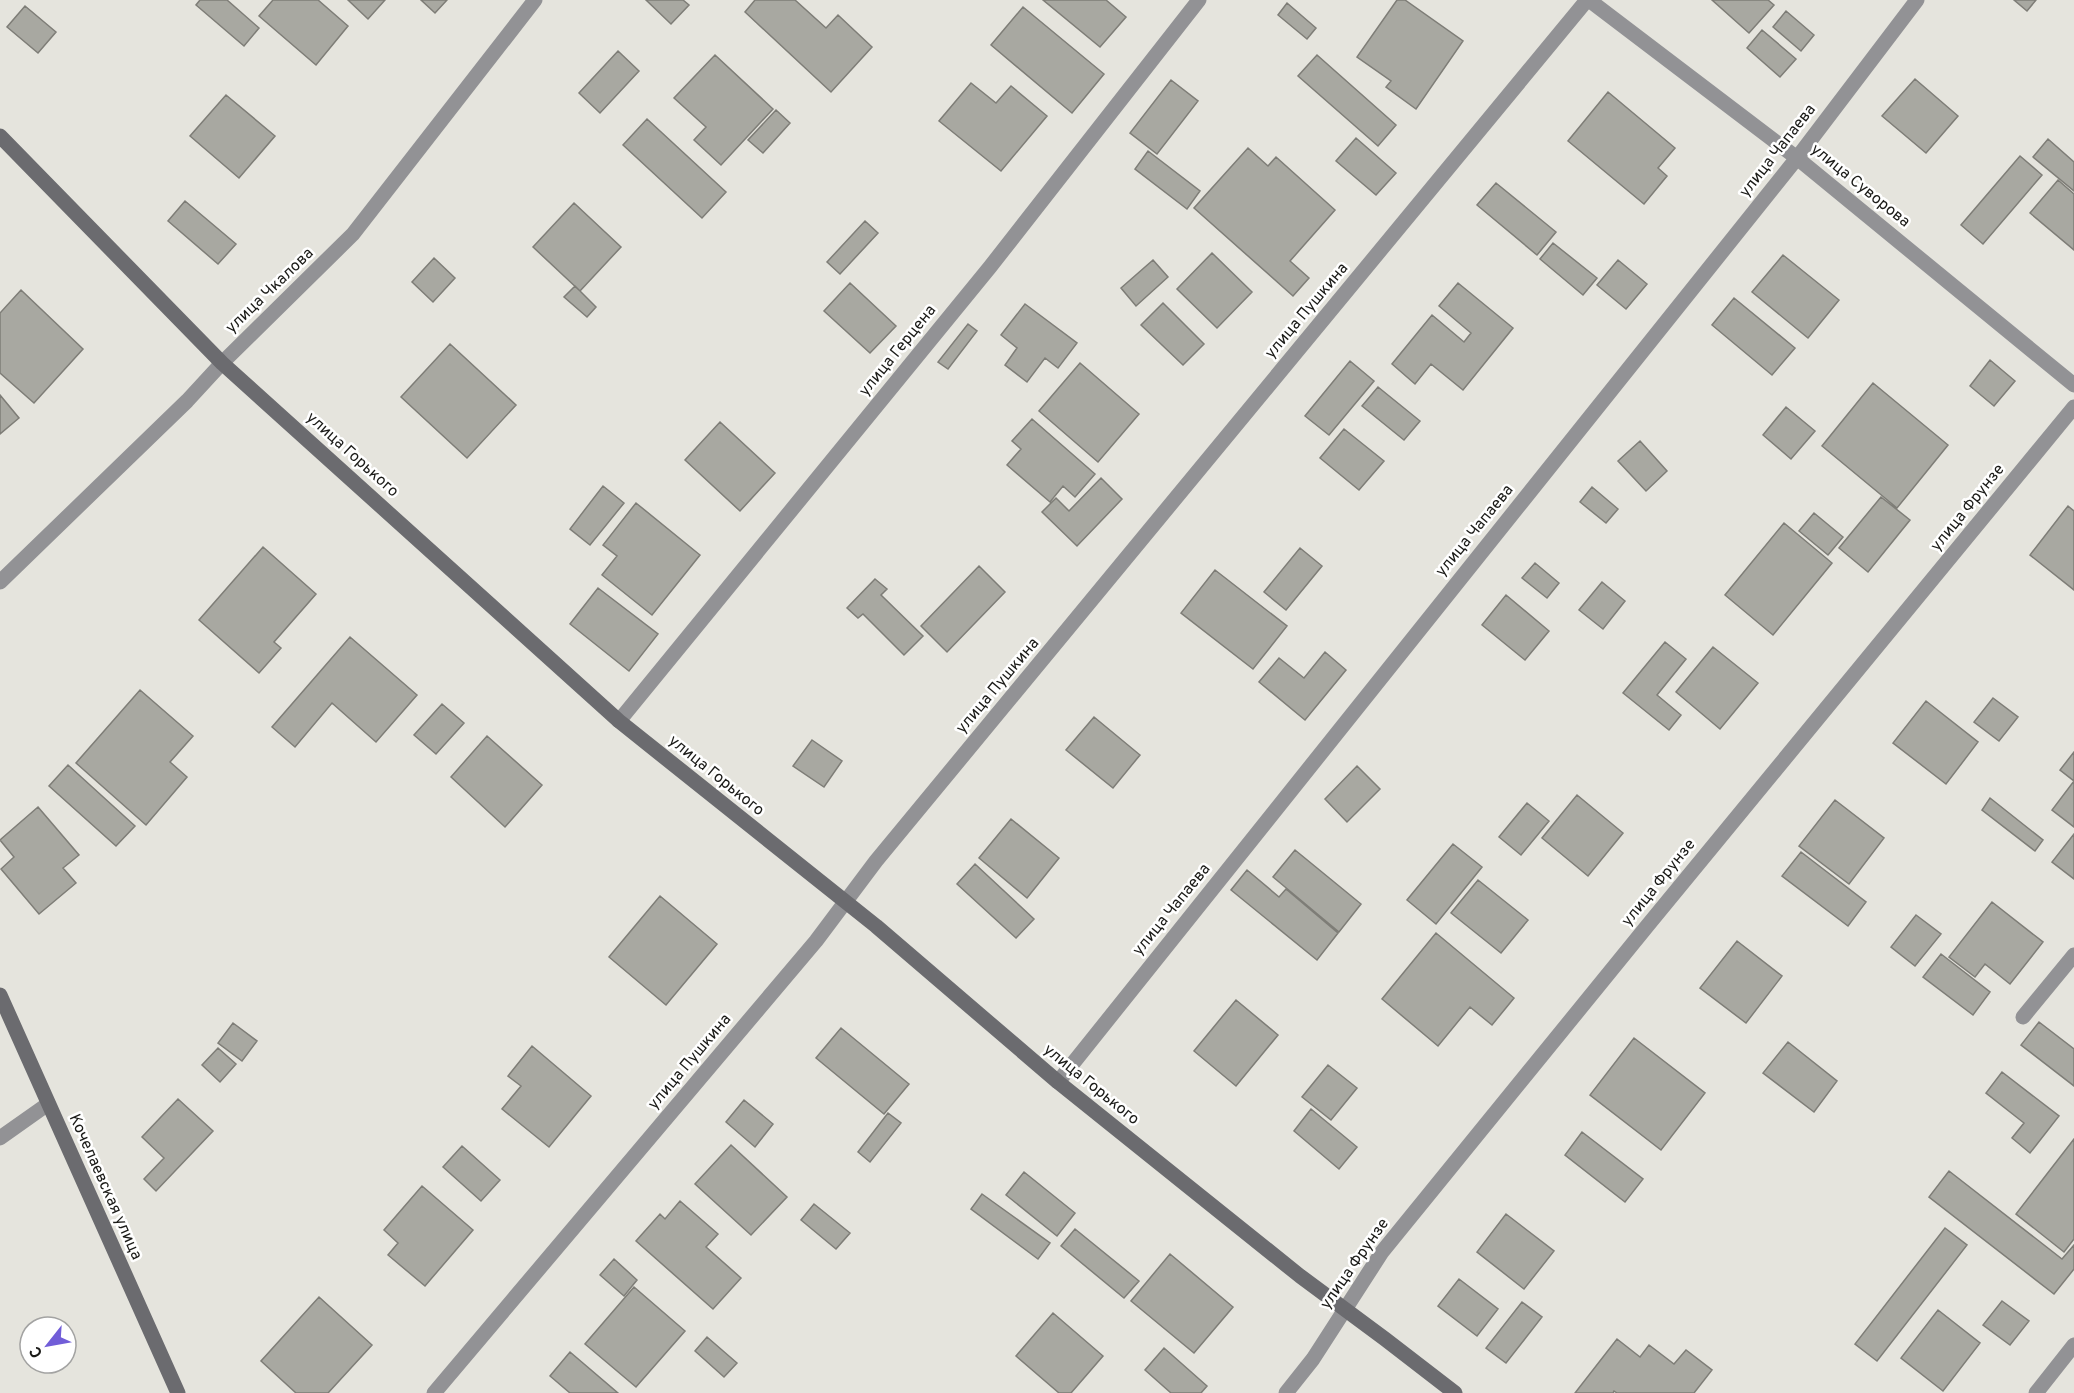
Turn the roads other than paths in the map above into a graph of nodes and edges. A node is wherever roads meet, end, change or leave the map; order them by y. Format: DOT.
graph roads {
  1 [pos="535,0"];
  2 [pos="1199,0"];
  3 [pos="1588,0"];
  4 [pos="1917,0"];
  5 [pos="0,136"];
  6 [pos="1797,158"];
  7 [pos="222,363"];
  8 [pos="2074,385"];
  9 [pos="2074,407"];
  10 [pos="0,582"];
  11 [pos="619,721"];
  12 [pos="846,903"];
  13 [pos="2074,955"];
  14 [pos="0,995"];
  15 [pos="2023,1017"];
  16 [pos="1058,1082"];
  17 [pos="48,1104"];
  18 [pos="0,1138"];
  19 [pos="1345,1310"];
  20 [pos="2074,1345"];
  21 [pos="178,1393"];
  22 [pos="434,1393"];
  23 [pos="1286,1393"];
  24 [pos="1455,1393"];
  25 [pos="2036,1393"];
  1 -- 7 [label="street, улица Чкалова"];
  2 -- 11 [label="street, улица Герцена"];
  3 -- 6 [label="street, улица Суворова"];
  3 -- 12 [label="street, улица Пушкина"];
  4 -- 6 [label="street, улица Чапаева"];
  5 -- 7 [label="main road, улица Горького"];
  6 -- 8 [label="street, улица Суворова"];
  6 -- 16 [label="street, улица Чапаева"];
  7 -- 10 [label="street, улица Чкалова"];
  7 -- 11 [label="main road, улица Горького"];
  9 -- 19 [label="street, улица Фрунзе"];
  11 -- 12 [label="main road, улица Горького"];
  12 -- 16 [label="main road, улица Горького"];
  12 -- 22 [label="street, улица Пушкина"];
  13 -- 15 [label="street"];
  14 -- 17 [label="main road, Кочелаевская улица"];
  16 -- 19 [label="main road, улица Горького"];
  17 -- 18 [label="street"];
  17 -- 21 [label="main road, Кочелаевская улица"];
  19 -- 23 [label="street, улица Фрунзе"];
  19 -- 24 [label="main road, улица Горького"];
  20 -- 25 [label="street"];
}
